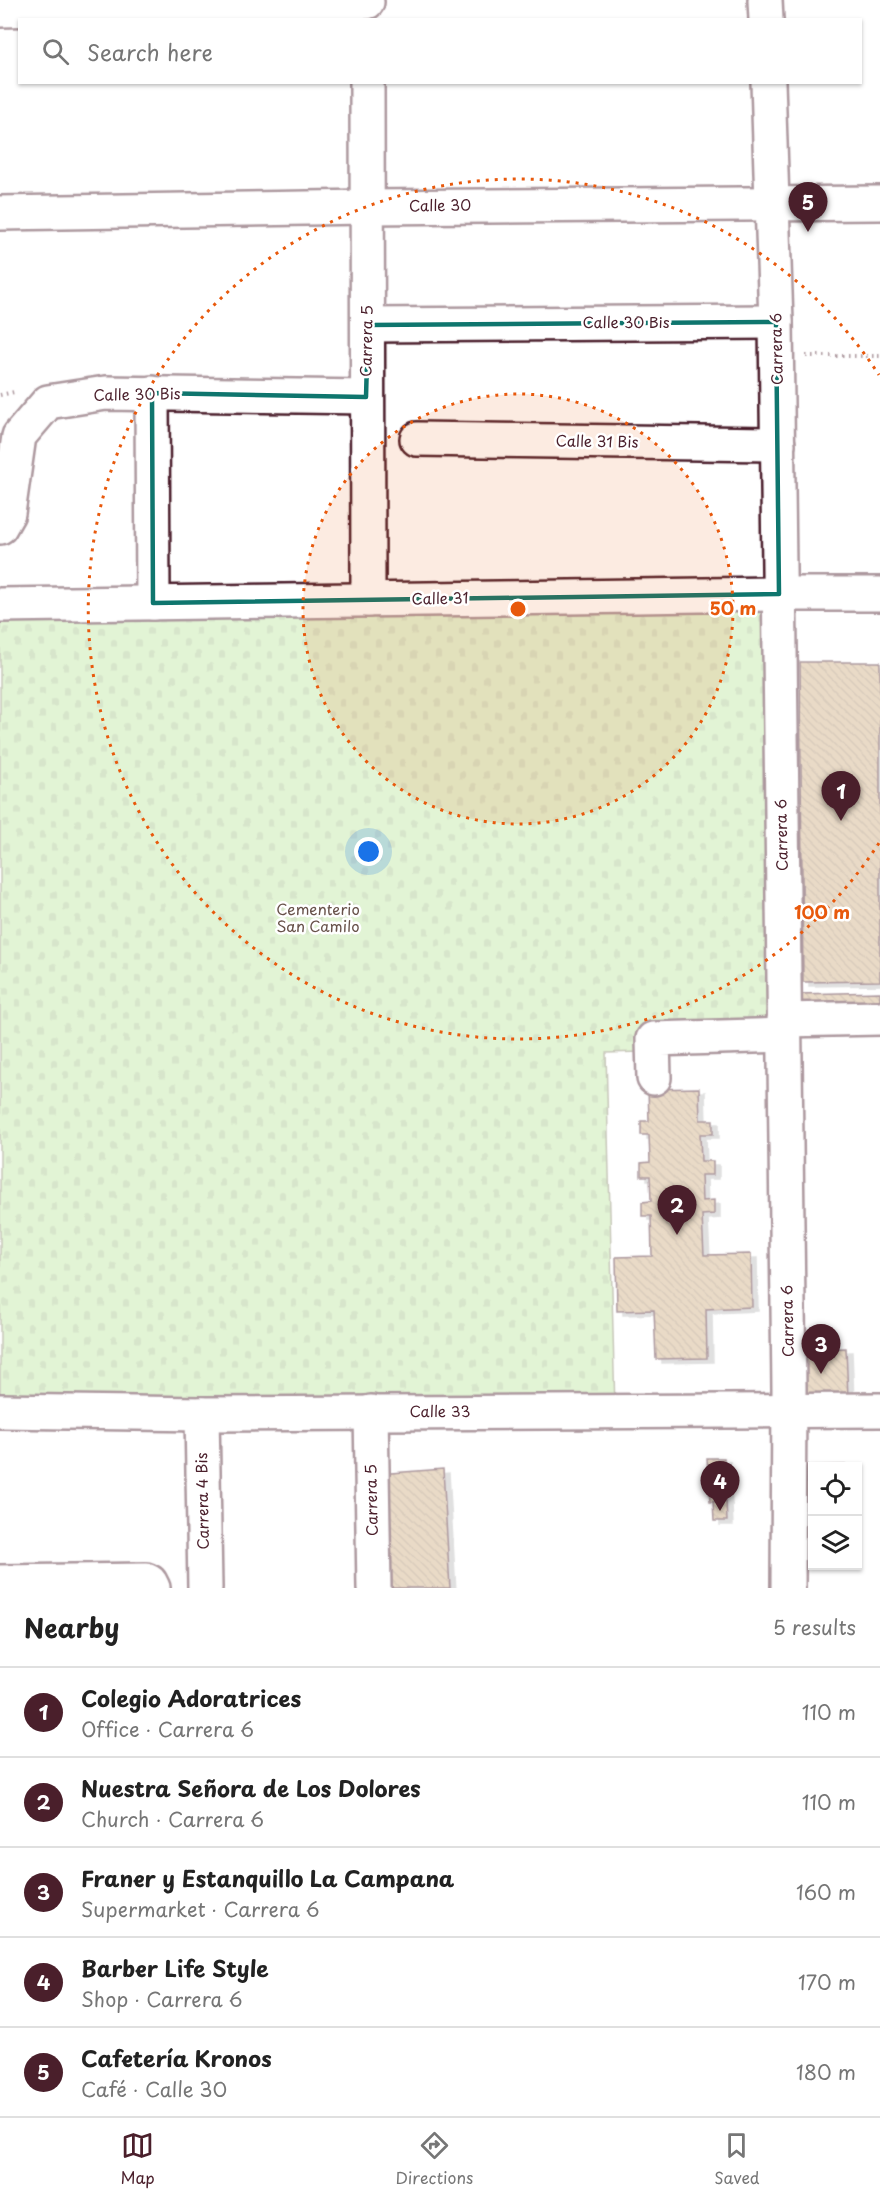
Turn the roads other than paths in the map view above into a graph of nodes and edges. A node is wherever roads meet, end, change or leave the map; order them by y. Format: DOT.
graph roads {
  1 [pos="765,0"];
  2 [pos="367,7"];
  3 [pos="0,9"];
  4 [pos="766,18"];
  5 [pos="367,84"];
  6 [pos="768,84"];
  7 [pos="773,203"];
  8 [pos="880,203"];
  9 [pos="367,207"];
  10 [pos="0,213"];
  11 [pos="776,322"];
  12 [pos="368,325"];
  13 [pos="152,393"];
  14 [pos="366,397"];
  15 [pos="417,439"];
  16 [pos="777,444"];
  17 [pos="0,527"];
  18 [pos="779,594"];
  19 [pos="880,594"];
  20 [pos="368,600"];
  21 [pos="153,603"];
  22 [pos="0,605"];
  23 [pos="880,1018"];
  24 [pos="784,1028"];
  25 [pos="654,1078"];
  26 [pos="789,1410"];
  27 [pos="880,1410"];
  28 [pos="0,1411"];
  29 [pos="371,1413"];
  30 [pos="202,1414"];
  31 [pos="0,1582"];
  32 [pos="153,1587"];
  33 [pos="205,1588"];
  34 [pos="374,1588"];
  35 [pos="789,1588"];
  1 -- 4 [label="street"];
  2 -- 3 [label="street"];
  5 -- 9 [label="street, Carrera 5"];
  6 -- 7 [label="street, Carrera 6"];
  7 -- 8 [label="street, Calle 30"];
  7 -- 9 [label="street, Calle 30"];
  7 -- 11 [label="street, Carrera 6"];
  9 -- 10 [label="street, Calle 30"];
  9 -- 12 [label="street, Carrera 5"];
  11 -- 12 [label="street, Calle 30 Bis"];
  11 -- 16 [label="street, Carrera 6"];
  12 -- 14 [label="street, Carrera 5"];
  13 -- 14 [label="street, Calle 30 Bis"];
  13 -- 17 [label="street, Calle 30 Bis"];
  13 -- 21 [label="street"];
  14 -- 20 [label="street, Carrera 5"];
  15 -- 16 [label="street, Calle 31 Bis"];
  16 -- 18 [label="street, Carrera 6"];
  18 -- 19 [label="street, Calle 31"];
  18 -- 20 [label="street, Calle 31"];
  18 -- 24 [label="street, Carrera 6"];
  20 -- 21 [label="street, Calle 31"];
  21 -- 22 [label="street, Calle 31"];
  23 -- 24 [label="street"];
  24 -- 25 [label="street"];
  24 -- 26 [label="street, Carrera 6"];
  26 -- 27 [label="street, Calle 33"];
  26 -- 29 [label="street, Calle 33"];
  26 -- 35 [label="street, Carrera 6"];
  28 -- 30 [label="street, Calle 33"];
  29 -- 30 [label="street, Calle 33"];
  29 -- 34 [label="street, Carrera 5"];
  30 -- 33 [label="street, Carrera 4 Bis"];
  31 -- 32 [label="street"];
}
